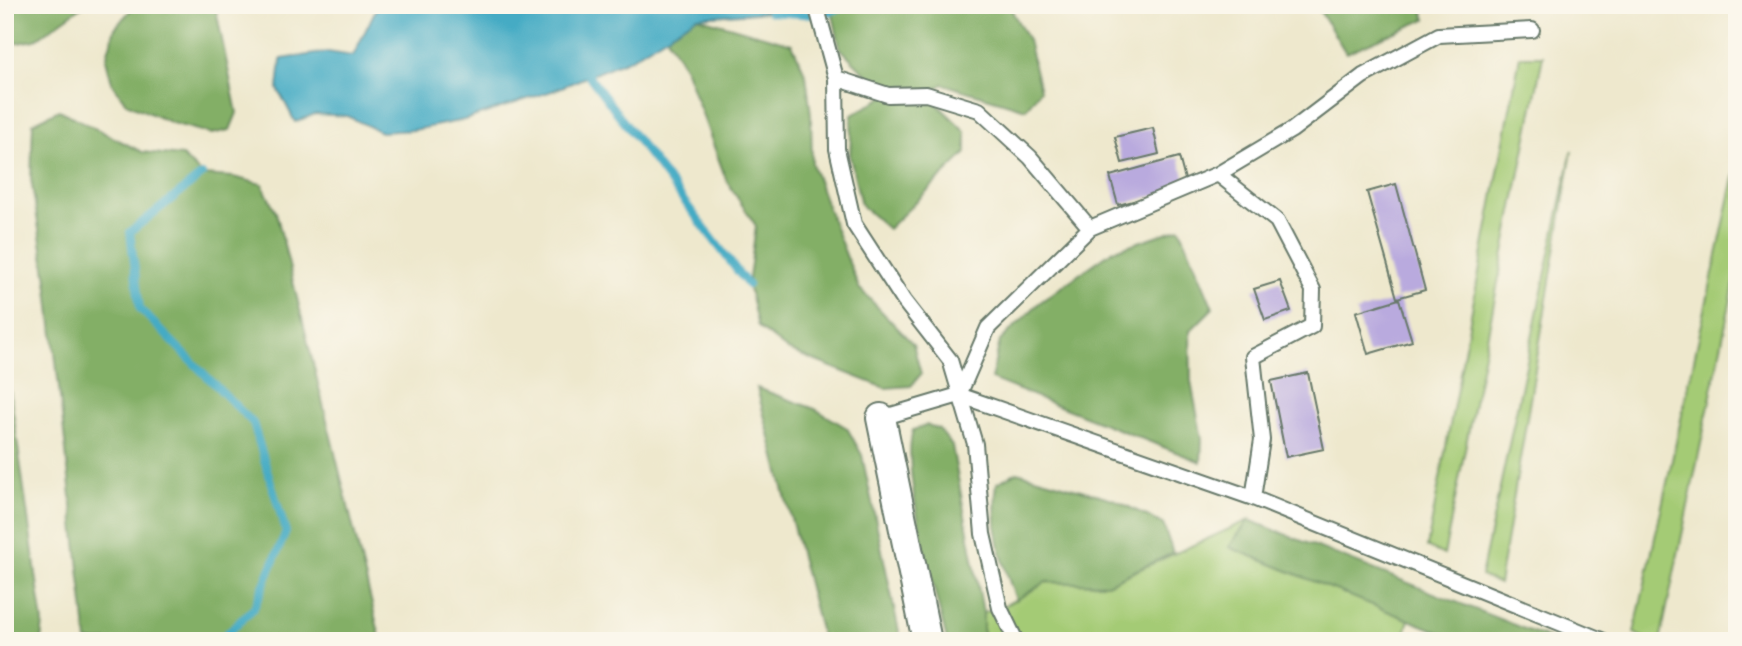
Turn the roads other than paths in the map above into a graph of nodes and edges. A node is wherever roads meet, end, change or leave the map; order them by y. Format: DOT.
graph roads {
  1 [pos="816,5"];
  2 [pos="1532,30"];
  3 [pos="835,78"];
  4 [pos="1218,174"];
  5 [pos="1090,228"];
  6 [pos="959,395"];
  7 [pos="881,418"];
  8 [pos="1253,498"];
  9 [pos="927,641"];
  10 [pos="1016,641"];
  11 [pos="1604,641"];
  1 -- 3 [label="lane"];
  2 -- 4 [label="lane"];
  3 -- 5 [label="lane"];
  3 -- 6 [label="lane"];
  4 -- 5 [label="lane"];
  4 -- 8 [label="lane"];
  5 -- 6 [label="lane"];
  6 -- 7 [label="lane"];
  6 -- 8 [label="lane"];
  6 -- 10 [label="lane"];
  7 -- 9 [label="street"];
  8 -- 11 [label="lane"];
}
